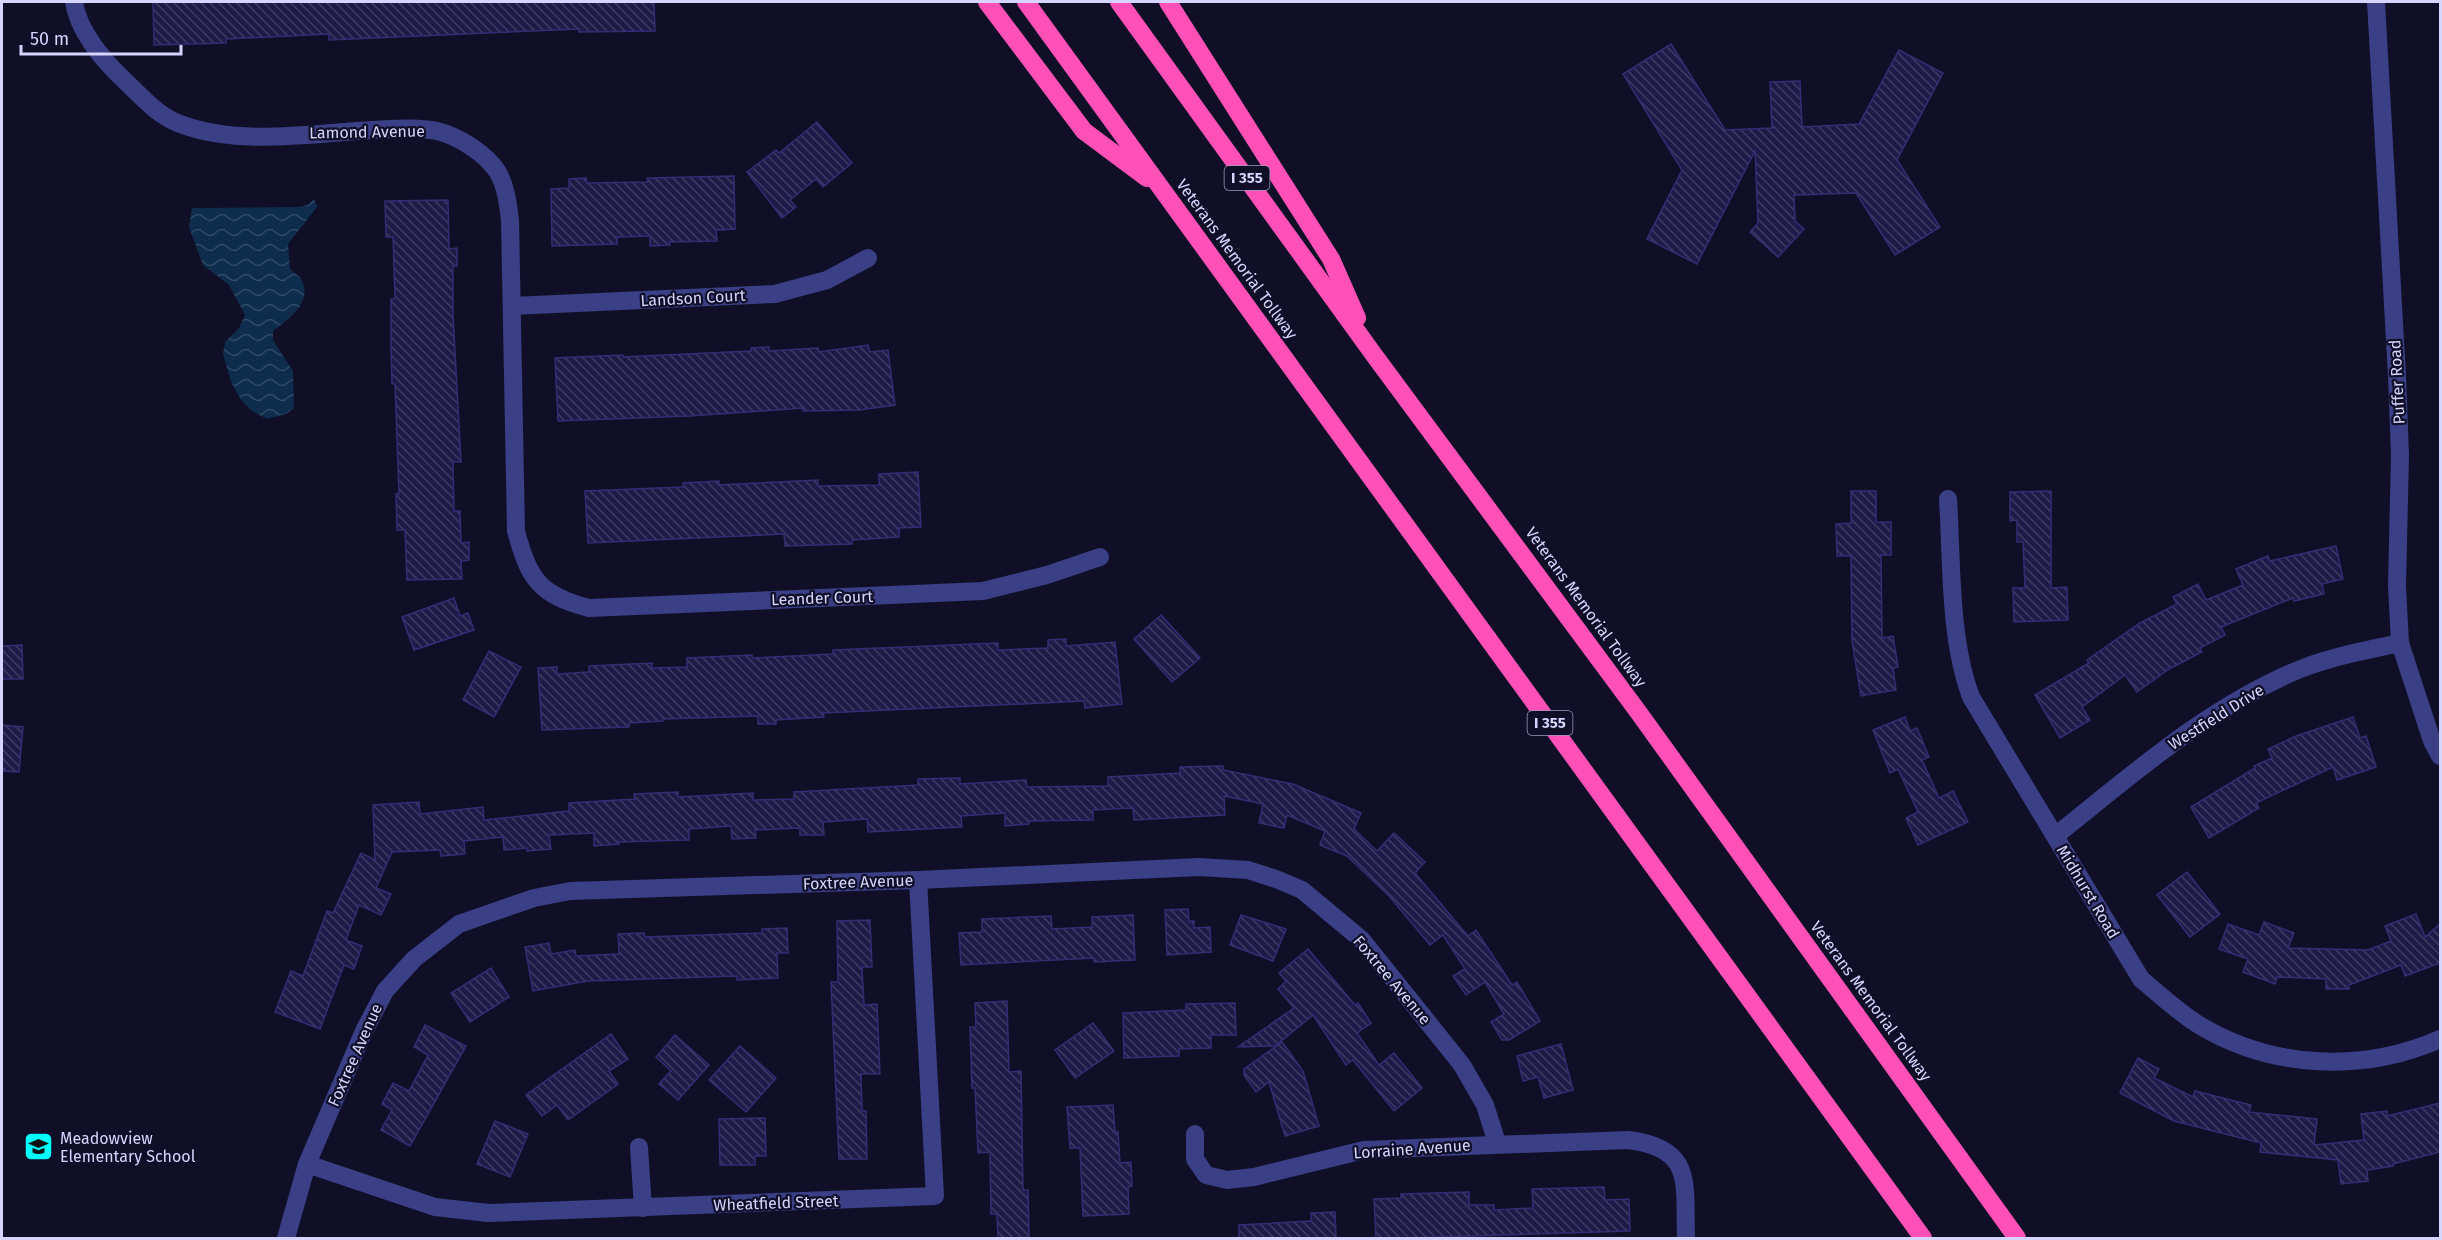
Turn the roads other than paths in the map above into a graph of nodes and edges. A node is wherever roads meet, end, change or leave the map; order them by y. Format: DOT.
graph roads {
  1 [pos="74,2"];
  2 [pos="987,2"];
  3 [pos="1026,2"];
  4 [pos="1119,2"];
  5 [pos="1168,2"];
  6 [pos="2376,2"];
  7 [pos="1160,188"];
  8 [pos="868,258"];
  9 [pos="512,306"];
  10 [pos="1374,355"];
  11 [pos="1948,499"];
  12 [pos="1100,556"];
  13 [pos="543,589"];
  14 [pos="2400,643"];
  15 [pos="2440,756"];
  16 [pos="2055,836"];
  17 [pos="918,880"];
  18 [pos="2440,1039"];
  19 [pos="1195,1134"];
  20 [pos="1497,1143"];
  21 [pos="639,1147"];
  22 [pos="307,1164"];
  23 [pos="643,1208"];
  24 [pos="286,1239"];
  25 [pos="1686,1239"];
  26 [pos="1923,1239"];
  27 [pos="2017,1239"];
  1 -- 9 [label="street, Lamond Avenue"];
  2 -- 7 [label="highway"];
  3 -- 7 [label="highway, Veterans Memorial Tollway / I 355"];
  4 -- 10 [label="highway, Veterans Memorial Tollway / I 355"];
  5 -- 10 [label="highway"];
  6 -- 14 [label="street, Puffer Road"];
  7 -- 26 [label="highway, Veterans Memorial Tollway / I 355"];
  8 -- 9 [label="street, Landson Court"];
  9 -- 13 [label="street, Lamond Avenue"];
  10 -- 27 [label="highway, Veterans Memorial Tollway / I 355"];
  11 -- 16 [label="street, Midhurst Road"];
  12 -- 13 [label="street, Leander Court"];
  14 -- 15 [label="street, Puffer Road"];
  14 -- 16 [label="street, Westfield Drive"];
  16 -- 18 [label="street, Midhurst Road"];
  17 -- 20 [label="street, Foxtree Avenue"];
  17 -- 22 [label="street, Foxtree Avenue"];
  17 -- 23 [label="street, Wheatfield Street"];
  19 -- 20 [label="street, Lorraine Avenue"];
  20 -- 25 [label="street, Lorraine Avenue"];
  21 -- 23 [label="street"];
  22 -- 23 [label="street, Wheatfield Street"];
  22 -- 24 [label="street, Foxtree Avenue"];
}
